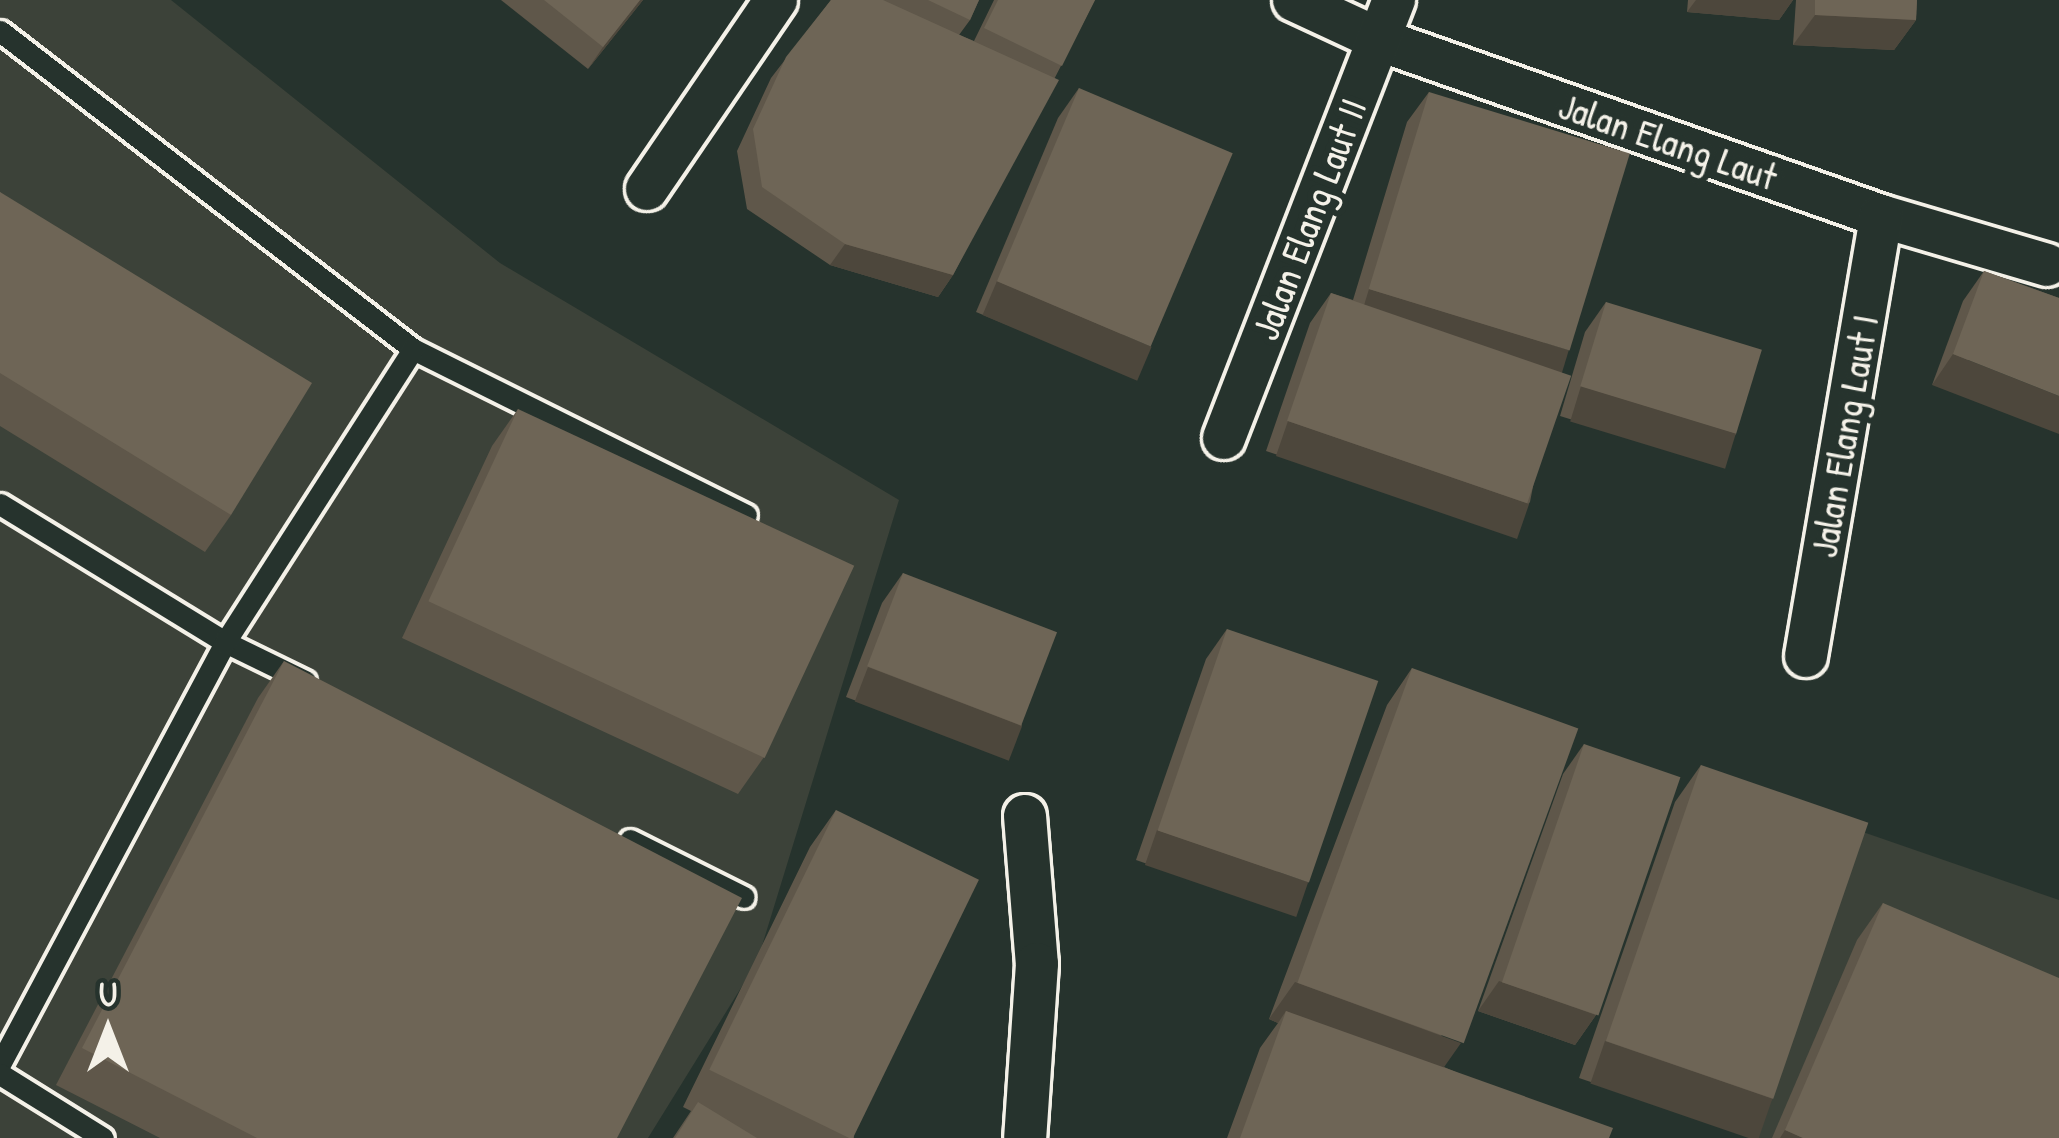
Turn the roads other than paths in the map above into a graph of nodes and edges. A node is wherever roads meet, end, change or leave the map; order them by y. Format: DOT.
graph roads {
  1 [pos="776,0"];
  2 [pos="1294,0"];
  3 [pos="1394,0"];
  4 [pos="0,31"];
  5 [pos="1380,40"];
  6 [pos="647,189"];
  7 [pos="1881,216"];
  8 [pos="2047,266"];
  9 [pos="412,349"];
  10 [pos="1224,438"];
  11 [pos="0,504"];
  12 [pos="764,524"];
  13 [pos="225,642"];
  14 [pos="1807,656"];
  15 [pos="329,693"];
  16 [pos="1025,816"];
  17 [pos="599,825"];
  18 [pos="745,896"];
  19 [pos="0,1064"];
  20 [pos="0,1074"];
  21 [pos="103,1138"];
  22 [pos="1025,1138"];
  1 -- 6 [label="street"];
  2 -- 5 [label="street, Jalan Elang Laut"];
  3 -- 5 [label="street, Jalan Elang Laut II"];
  4 -- 9 [label="lane"];
  5 -- 7 [label="street, Jalan Elang Laut"];
  5 -- 10 [label="street, Jalan Elang Laut II"];
  7 -- 8 [label="street, Jalan Elang Laut"];
  7 -- 14 [label="street, Jalan Elang Laut I"];
  9 -- 12 [label="lane"];
  9 -- 13 [label="lane"];
  11 -- 13 [label="lane"];
  13 -- 15 [label="lane"];
  13 -- 19 [label="lane"];
  16 -- 22 [label="street"];
  17 -- 18 [label="lane"];
  20 -- 21 [label="lane"];
}
